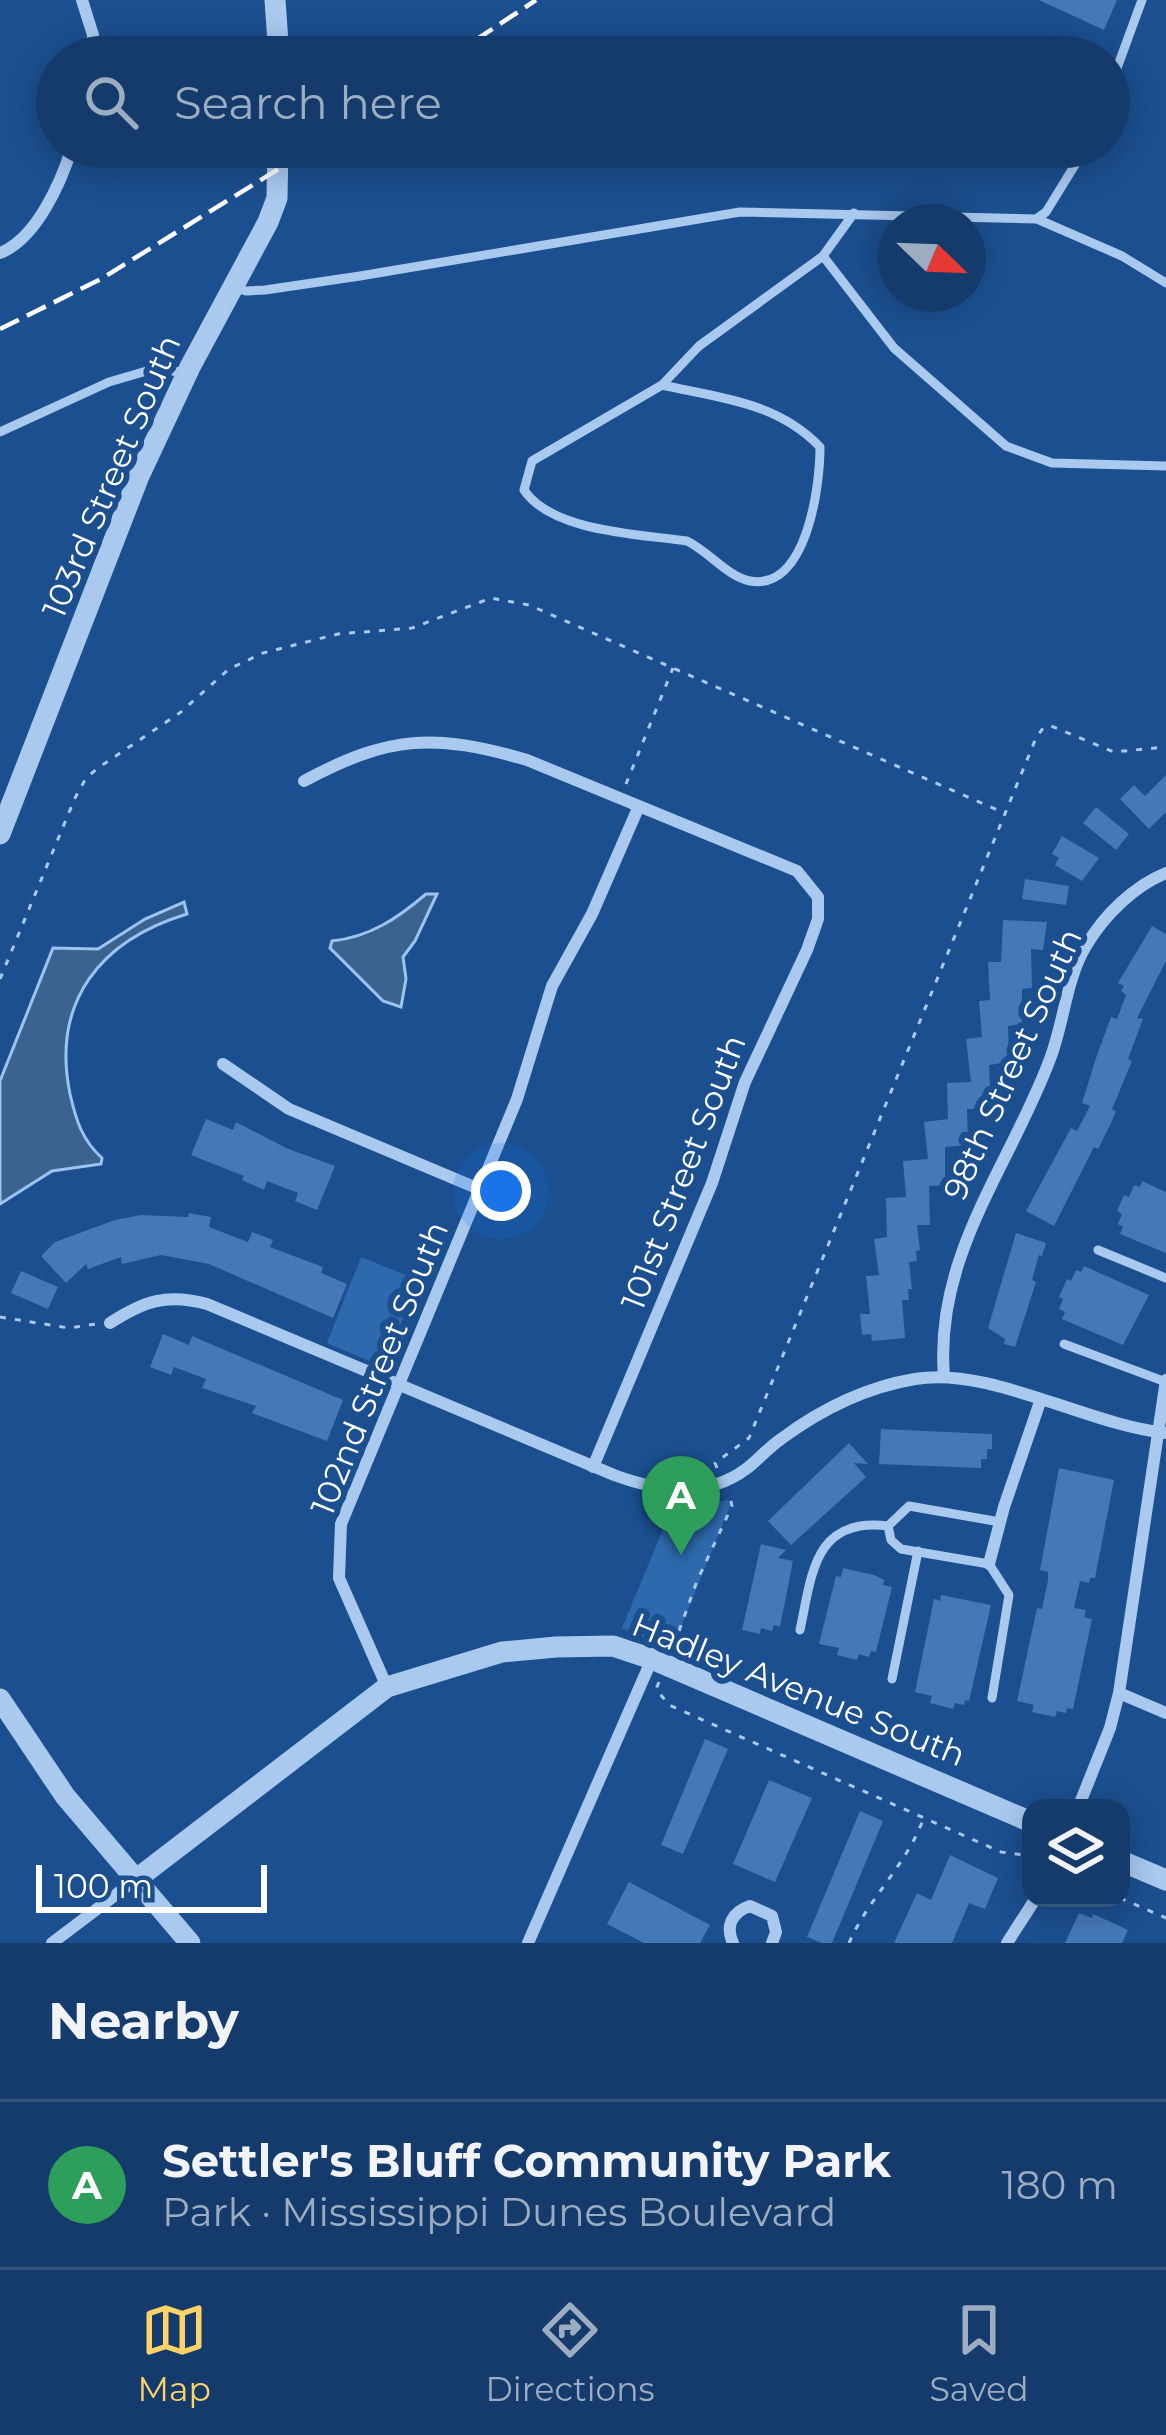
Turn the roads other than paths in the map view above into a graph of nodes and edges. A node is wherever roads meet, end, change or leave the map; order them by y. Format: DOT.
graph roads {
  1 [pos="82,0"];
  2 [pos="275,0"];
  3 [pos="1142,0"];
  4 [pos="93,36"];
  5 [pos="278,36"];
  6 [pos="1129,36"];
  7 [pos="62,168"];
  8 [pos="278,168"];
  9 [pos="1073,168"];
  10 [pos="854,213"];
  11 [pos="1036,219"];
  12 [pos="0,254"];
  13 [pos="823,256"];
  14 [pos="1166,283"];
  15 [pos="234,287"];
  16 [pos="188,372"];
  17 [pos="662,386"];
  18 [pos="0,432"];
  19 [pos="1166,466"];
  20 [pos="304,781"];
  21 [pos="639,806"];
  22 [pos="0,834"];
  23 [pos="1166,873"];
  24 [pos="223,1064"];
  25 [pos="479,1189"];
  26 [pos="1098,1250"];
  27 [pos="1166,1278"];
  28 [pos="110,1323"];
  29 [pos="1064,1344"];
  30 [pos="944,1376"];
  31 [pos="1166,1382"];
  32 [pos="400,1386"];
  33 [pos="1042,1399"];
  34 [pos="1163,1433"];
  35 [pos="593,1467"];
  36 [pos="1000,1522"];
  37 [pos="888,1526"];
  38 [pos="917,1551"];
  39 [pos="989,1564"];
  40 [pos="800,1630"];
  41 [pos="659,1662"];
  42 [pos="892,1679"];
  43 [pos="387,1688"];
  44 [pos="1119,1694"];
  45 [pos="992,1698"];
  46 [pos="0,1699"];
  47 [pos="1166,1713"];
  48 [pos="1082,1799"];
  49 [pos="1022,1818"];
  50 [pos="1130,1865"];
  51 [pos="1166,1880"];
  52 [pos="134,1881"];
  53 [pos="1030,1907"];
  54 [pos="52,1943"];
  55 [pos="190,1943"];
  56 [pos="528,1943"];
  57 [pos="733,1943"];
  58 [pos="772,1943"];
  59 [pos="1006,1943"];
  1 -- 4 [label="street"];
  2 -- 5 [label="street"];
  3 -- 6 [label="lane"];
  7 -- 12 [label="street"];
  8 -- 15 [label="street, 103rd Street South"];
  9 -- 11 [label="lane"];
  10 -- 11 [label="lane"];
  10 -- 13 [label="lane"];
  10 -- 15 [label="lane"];
  11 -- 14 [label="lane"];
  13 -- 17 [label="lane"];
  13 -- 19 [label="lane"];
  15 -- 16 [label="street, 103rd Street South"];
  16 -- 18 [label="lane"];
  16 -- 22 [label="street, 103rd Street South"];
  17 -- 17 [label="lane"];
  20 -- 21 [label="street"];
  21 -- 25 [label="street, 102nd Street South"];
  21 -- 35 [label="street, 101st Street South"];
  23 -- 30 [label="street, 98th Street South"];
  24 -- 25 [label="street"];
  25 -- 32 [label="street, 102nd Street South"];
  26 -- 27 [label="lane"];
  28 -- 32 [label="street"];
  29 -- 31 [label="lane"];
  30 -- 33 [label="street"];
  30 -- 35 [label="street"];
  31 -- 34 [label="street"];
  32 -- 35 [label="street"];
  32 -- 43 [label="street, 102nd Street South"];
  33 -- 34 [label="street"];
  33 -- 36 [label="street"];
  34 -- 44 [label="street"];
  36 -- 37 [label="lane"];
  36 -- 39 [label="street"];
  37 -- 38 [label="lane"];
  37 -- 40 [label="lane"];
  38 -- 39 [label="lane"];
  38 -- 42 [label="lane"];
  39 -- 45 [label="lane"];
  41 -- 43 [label="street, Hadley Avenue South"];
  41 -- 49 [label="street, Hadley Avenue South"];
  41 -- 56 [label="street"];
  43 -- 52 [label="street, Hadley Avenue South"];
  44 -- 47 [label="street"];
  44 -- 48 [label="street"];
  46 -- 52 [label="street"];
  50 -- 51 [label="street"];
  52 -- 54 [label="street, Hadley Avenue South"];
  52 -- 55 [label="street"];
  53 -- 59 [label="street"];
  57 -- 58 [label="street"];
}
